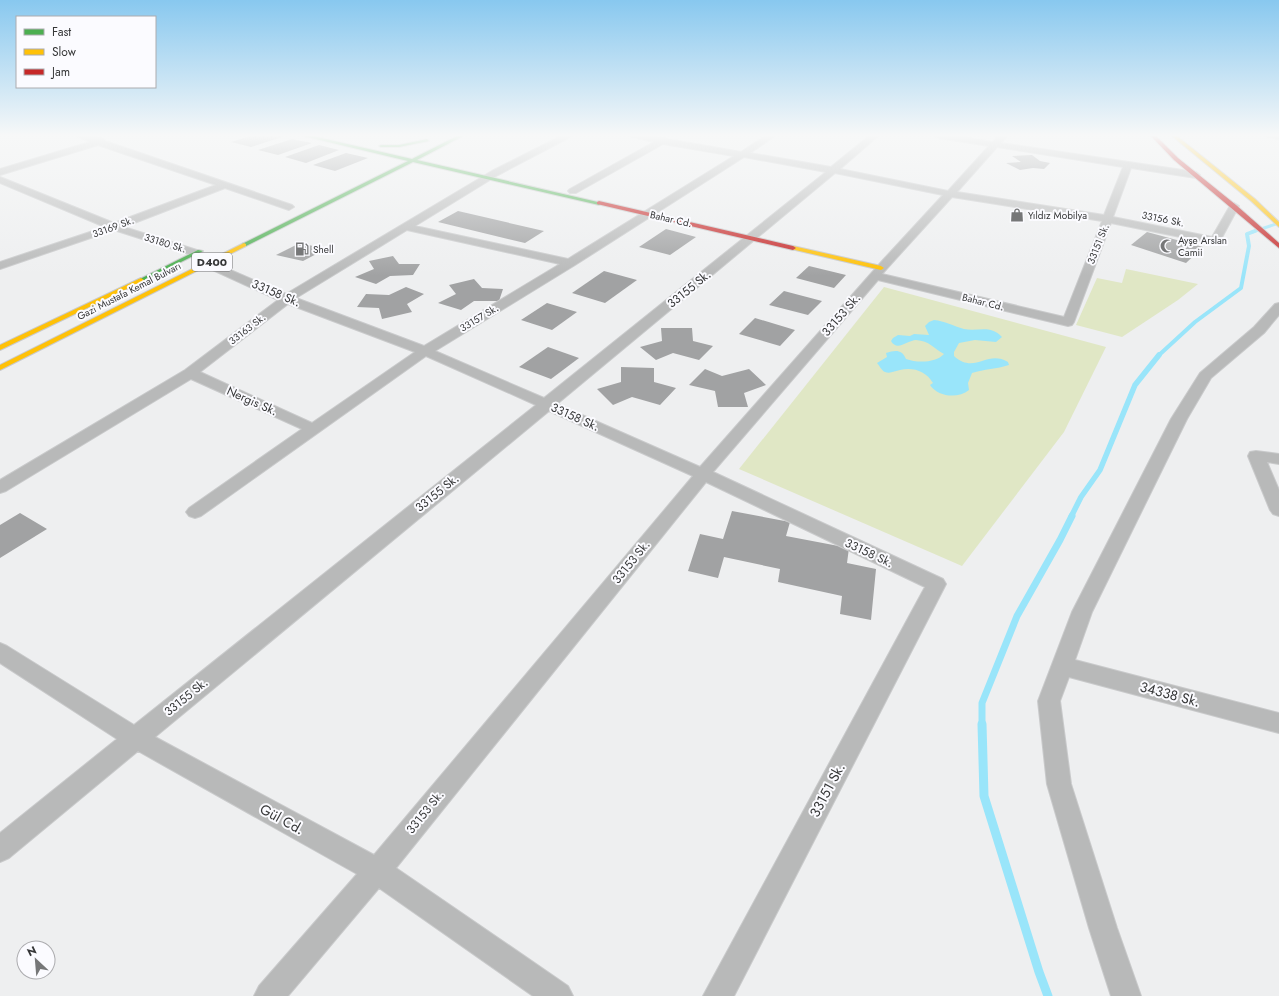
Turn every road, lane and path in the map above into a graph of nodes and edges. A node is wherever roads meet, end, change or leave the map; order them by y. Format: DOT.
graph roads {
  1 [pos="6,182"];
  2 [pos="217,182"];
  3 [pos="370,182"];
  4 [pos="480,182"];
  5 [pos="525,182"];
  6 [pos="530,182"];
  7 [pos="589,182"];
  8 [pos="700,182"];
  9 [pos="817,182"];
  10 [pos="893,182"];
  11 [pos="961,182"];
  12 [pos="1122,182"];
  13 [pos="1205,182"];
  14 [pos="1231,182"];
  15 [pos="224,185"];
  16 [pos="574,191"];
  17 [pos="950,194"];
  18 [pos="293,205"];
  19 [pos="1234,206"];
  20 [pos="653,212"];
  21 [pos="276,214"];
  22 [pos="1108,220"];
  23 [pos="1279,225"];
  24 [pos="114,227"];
  25 [pos="406,227"];
  26 [pos="754,236"];
  27 [pos="209,246"];
  28 [pos="1279,246"];
  29 [pos="196,253"];
  30 [pos="570,263"];
  31 [pos="208,264"];
  32 [pos="0,266"];
  33 [pos="881,269"];
  34 [pos="287,299"];
  35 [pos="1279,307"];
  36 [pos="1068,322"];
  37 [pos="1,347"];
  38 [pos="425,351"];
  39 [pos="0,368"];
  40 [pos="190,373"];
  41 [pos="546,404"];
  42 [pos="314,429"];
  43 [pos="1279,459"];
  44 [pos="703,474"];
  45 [pos="0,487"];
  46 [pos="1279,510"];
  47 [pos="195,512"];
  48 [pos="936,584"];
  49 [pos="0,652"];
  50 [pos="1062,666"];
  51 [pos="1279,723"];
  52 [pos="135,738"];
  53 [pos="0,849"];
  54 [pos="377,871"];
  55 [pos="269,996"];
  56 [pos="558,996"];
  57 [pos="718,996"];
  58 [pos="1126,996"];
  1 -- 24 [label="street, 33180 Sk."];
  2 -- 15 [label="street"];
  3 -- 31 [label="main road, Gazi Mustafa Kemal Bulvarı / D400"];
  4 -- 25 [label="street, 33163 Sk."];
  5 -- 20 [label="main road, Bahar Cd."];
  6 -- 16 [label="main road, Bahar Cd."];
  7 -- 16 [label="street"];
  8 -- 20 [label="street, 33157 Sk."];
  9 -- 26 [label="street, 33155 Sk."];
  10 -- 17 [label="street, 33156 Sk."];
  11 -- 17 [label="street, 33153 Sk."];
  12 -- 22 [label="street, 33151 Sk."];
  13 -- 19 [label="main road"];
  14 -- 23 [label="main road"];
  15 -- 18 [label="street"];
  15 -- 24 [label="street, 33169 Sk."];
  16 -- 20 [label="main road, Bahar Cd."];
  17 -- 22 [label="street, 33156 Sk."];
  17 -- 33 [label="street, 33153 Sk."];
  18 -- 21 [label="main road"];
  19 -- 22 [label="street, 33156 Sk."];
  19 -- 28 [label="main road"];
  20 -- 26 [label="main road, Bahar Cd."];
  20 -- 30 [label="street, 33157 Sk."];
  22 -- 36 [label="street, 33151 Sk."];
  24 -- 29 [label="street, 33180 Sk."];
  24 -- 32 [label="street, 33169 Sk."];
  25 -- 30 [label="street"];
  25 -- 34 [label="street, 33163 Sk."];
  26 -- 33 [label="main road, Bahar Cd."];
  26 -- 41 [label="street, 33155 Sk."];
  27 -- 29 [label="main road, Gazi Mustafa Kemal Bulvarı / D400"];
  29 -- 37 [label="main road, Gazi Mustafa Kemal Bulvarı / D400"];
  30 -- 38 [label="street, 33157 Sk."];
  31 -- 34 [label="street, 33158 Sk."];
  31 -- 39 [label="main road, Gazi Mustafa Kemal Bulvarı / D400"];
  33 -- 36 [label="street, Bahar Cd."];
  33 -- 44 [label="street, 33153 Sk."];
  34 -- 38 [label="street, 33158 Sk."];
  34 -- 40 [label="street, 33163 Sk."];
  35 -- 50 [label="street"];
  38 -- 41 [label="street, 33158 Sk."];
  38 -- 42 [label="street, 33157 Sk."];
  40 -- 42 [label="street, Nergis Sk."];
  40 -- 45 [label="street, 33163 Sk."];
  41 -- 44 [label="street, 33158 Sk."];
  41 -- 52 [label="street, 33155 Sk."];
  42 -- 47 [label="street, 33157 Sk."];
  43 -- 46 [label="street"];
  44 -- 48 [label="street, 33158 Sk."];
  44 -- 54 [label="street, 33153 Sk."];
  48 -- 57 [label="street, 33151 Sk."];
  49 -- 52 [label="street, Gül Cd."];
  50 -- 51 [label="street, 34338 Sk."];
  50 -- 58 [label="street"];
  52 -- 53 [label="street, 33155 Sk."];
  52 -- 54 [label="street, Gül Cd."];
  54 -- 55 [label="street, 33153 Sk."];
  54 -- 56 [label="street, Gül Cd."];
}
